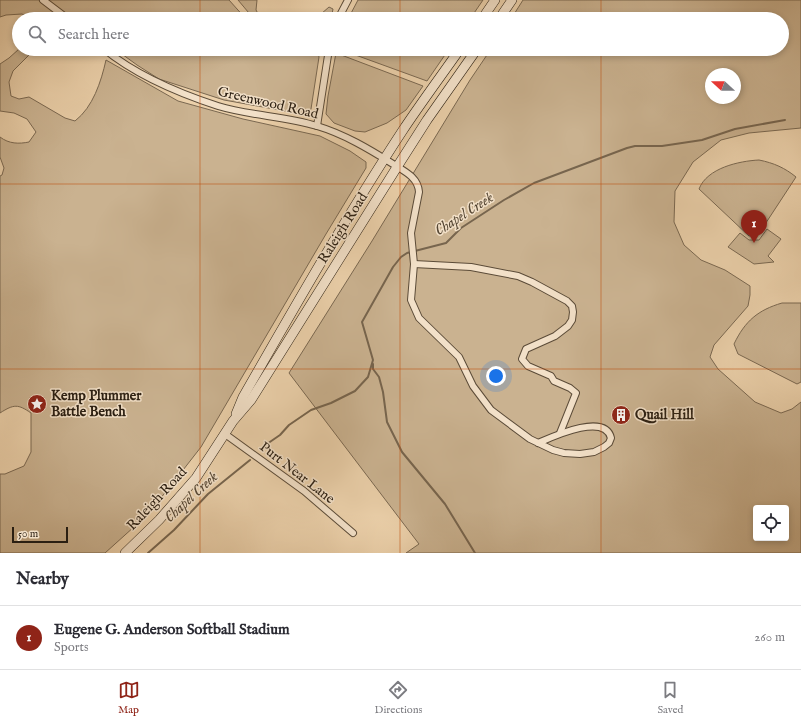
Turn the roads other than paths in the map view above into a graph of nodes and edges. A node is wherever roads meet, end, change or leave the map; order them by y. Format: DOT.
graph roads {
  1 [pos="43,0"];
  2 [pos="348,0"];
  3 [pos="495,0"];
  4 [pos="512,0"];
  5 [pos="59,12"];
  6 [pos="342,12"];
  7 [pos="487,12"];
  8 [pos="504,12"];
  9 [pos="114,56"];
  10 [pos="328,56"];
  11 [pos="455,56"];
  12 [pos="472,56"];
  13 [pos="317,126"];
  14 [pos="385,159"];
  15 [pos="397,167"];
  16 [pos="414,264"];
  17 [pos="233,421"];
  18 [pos="560,433"];
  19 [pos="225,434"];
  20 [pos="538,443"];
  21 [pos="353,533"];
  22 [pos="125,553"];
  1 -- 5 [label="street"];
  2 -- 6 [label="street"];
  3 -- 7 [label="main road"];
  4 -- 8 [label="main road"];
  9 -- 13 [label="street, Greenwood Road"];
  10 -- 13 [label="street"];
  11 -- 14 [label="main road, Raleigh Road"];
  12 -- 15 [label="main road, Raleigh Road"];
  13 -- 14 [label="street, Greenwood Road"];
  14 -- 15 [label="street, Greenwood Road"];
  14 -- 17 [label="main road, Raleigh Road"];
  15 -- 16 [label="street, Greenwood Road"];
  15 -- 17 [label="main road, Raleigh Road"];
  16 -- 18 [label="street"];
  16 -- 20 [label="street, Greenwood Road"];
  17 -- 19 [label="main road, Raleigh Road"];
  18 -- 20 [label="street"];
  18 -- 20 [label="street, Greenwood Road"];
  19 -- 21 [label="street, Purt Near Lane"];
  19 -- 22 [label="main road, Raleigh Road"];
}
